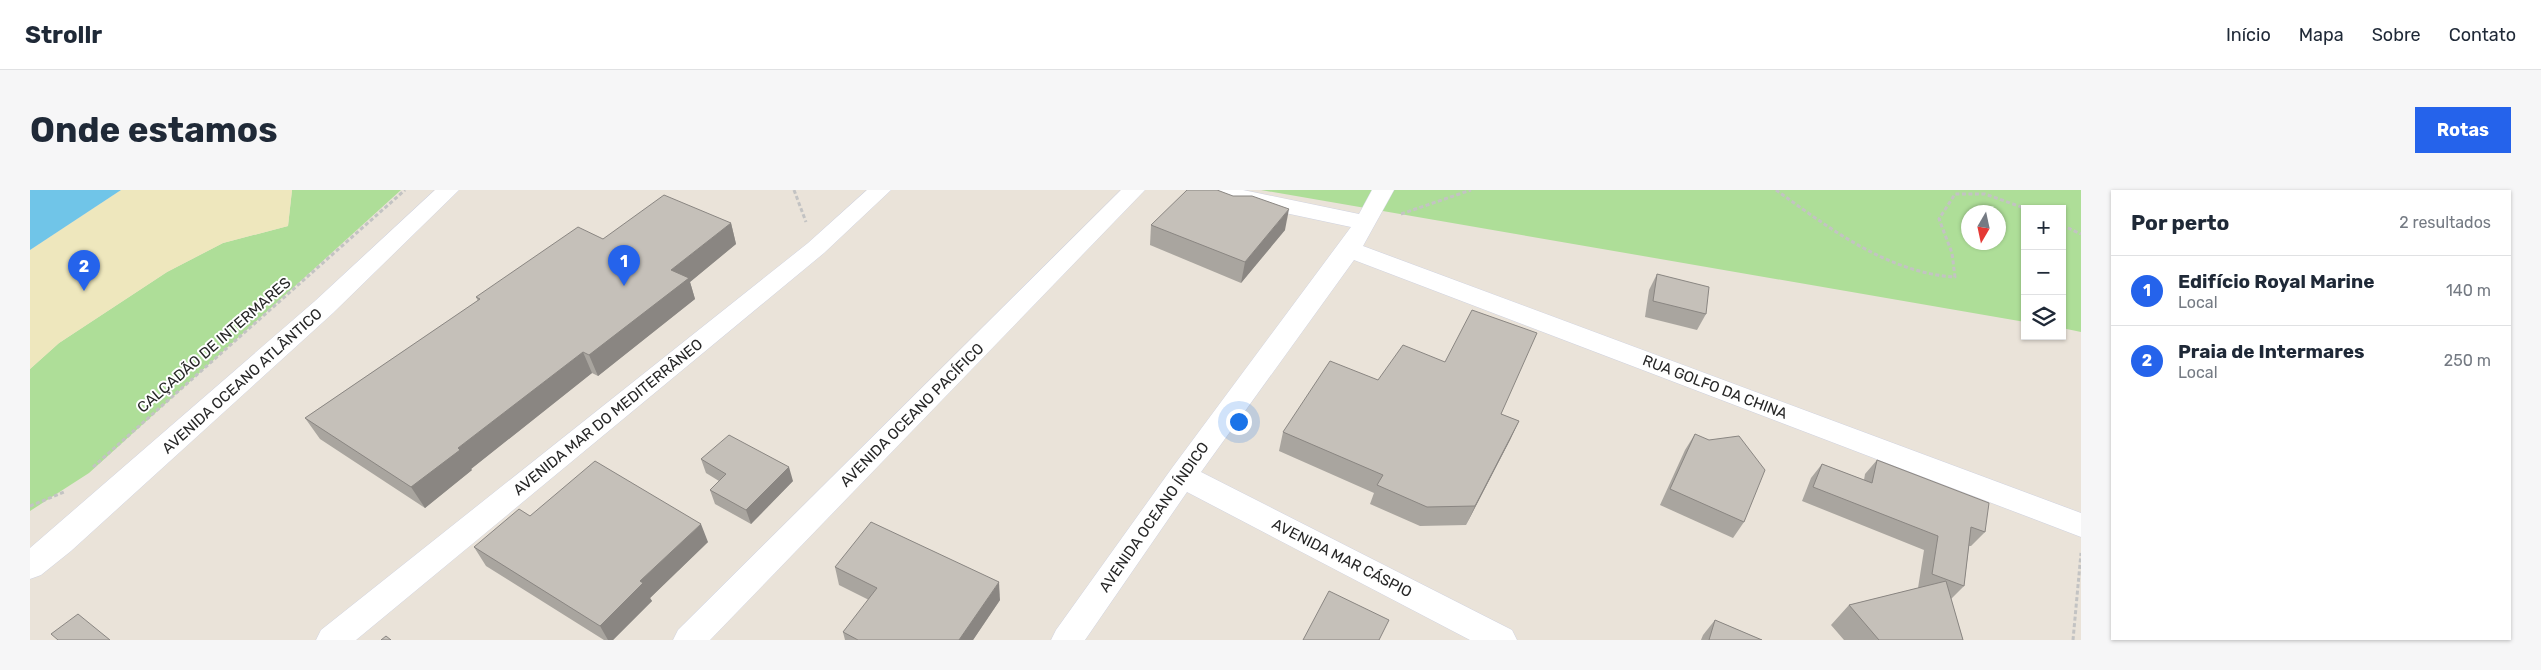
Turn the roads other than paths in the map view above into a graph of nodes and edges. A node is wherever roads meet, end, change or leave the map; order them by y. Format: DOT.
graph roads {
  1 [pos="448,190"];
  2 [pos="880,190"];
  3 [pos="1134,190"];
  4 [pos="1210,190"];
  5 [pos="1383,190"];
  6 [pos="1366,223"];
  7 [pos="1349,249"];
  8 [pos="1182,476"];
  9 [pos="2081,526"];
  10 [pos="30,566"];
  11 [pos="332,640"];
  12 [pos="689,640"];
  13 [pos="1067,640"];
  14 [pos="1501,640"];
  1 -- 10 [label="street, AVENIDA OCEANO ATLÂNTICO"];
  2 -- 11 [label="street, AVENIDA MAR DO MEDITERRÂNEO"];
  3 -- 12 [label="street, AVENIDA OCEANO PACÍFICO"];
  4 -- 6 [label="street"];
  5 -- 6 [label="street, AVENIDA OCEANO ÍNDICO"];
  6 -- 7 [label="street, AVENIDA OCEANO ÍNDICO"];
  7 -- 8 [label="street, AVENIDA OCEANO ÍNDICO"];
  7 -- 9 [label="street, RUA GOLFO DA CHINA"];
  8 -- 13 [label="street, AVENIDA OCEANO ÍNDICO"];
  8 -- 14 [label="street, AVENIDA MAR CÁSPIO"];
}
